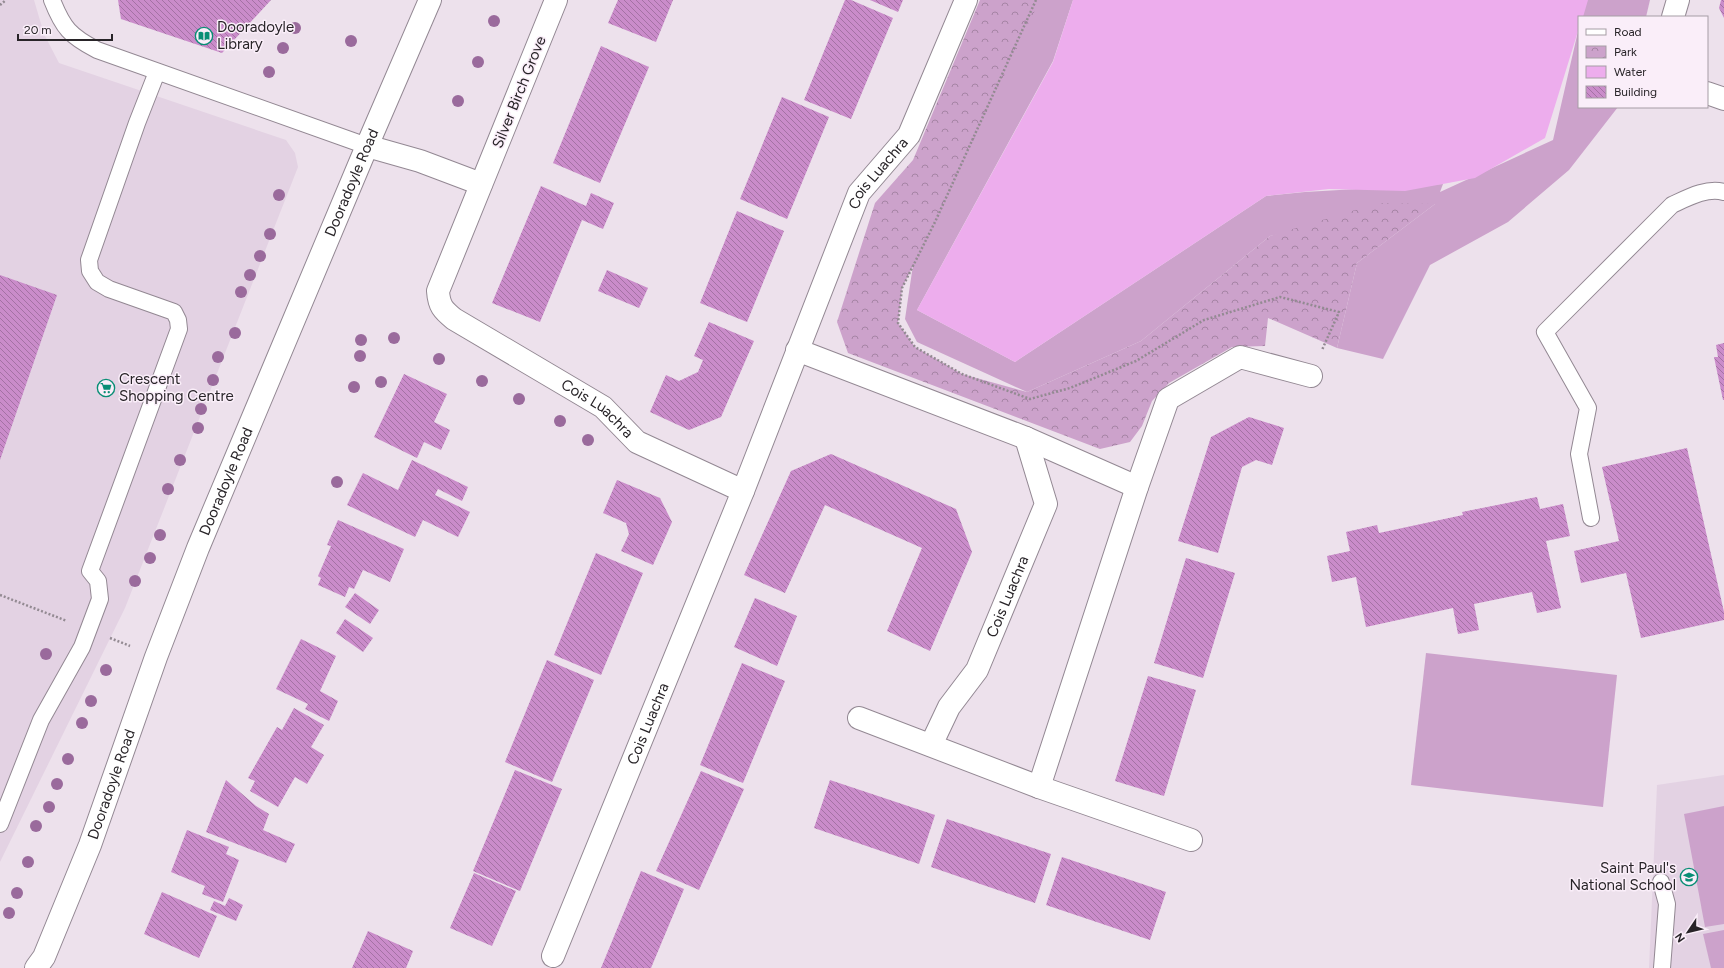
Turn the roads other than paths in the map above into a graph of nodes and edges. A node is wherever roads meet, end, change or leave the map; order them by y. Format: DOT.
graph roads {
  1 [pos="52,0"];
  2 [pos="430,0"];
  3 [pos="556,0"];
  4 [pos="966,0"];
  5 [pos="1678,0"];
  6 [pos="1673,16"];
  7 [pos="157,72"];
  8 [pos="1708,93"];
  9 [pos="1724,99"];
  10 [pos="367,146"];
  11 [pos="481,184"];
  12 [pos="1724,192"];
  13 [pos="454,319"];
  14 [pos="797,350"];
  15 [pos="1311,376"];
  16 [pos="1026,438"];
  17 [pos="1137,487"];
  18 [pos="743,491"];
  19 [pos="1591,518"];
  20 [pos="859,718"];
  21 [pos="931,745"];
  22 [pos="1039,786"];
  23 [pos="0,824"];
  24 [pos="1191,840"];
  25 [pos="1661,882"];
  26 [pos="553,956"];
  27 [pos="42,964"];
  28 [pos="1662,968"];
  1 -- 7 [label="lane"];
  2 -- 10 [label="street, Dooradoyle Road"];
  3 -- 11 [label="street, Silver Birch Grove"];
  4 -- 14 [label="street, Cois Luachra"];
  5 -- 6 [label="street"];
  7 -- 10 [label="lane"];
  7 -- 23 [label="lane"];
  8 -- 9 [label="street"];
  10 -- 11 [label="street"];
  10 -- 27 [label="street, Dooradoyle Road"];
  11 -- 13 [label="street, Silver Birch Grove"];
  12 -- 19 [label="lane"];
  13 -- 18 [label="street, Cois Luachra"];
  14 -- 16 [label="street"];
  14 -- 18 [label="street, Cois Luachra"];
  15 -- 17 [label="street"];
  16 -- 17 [label="street"];
  16 -- 21 [label="street, Cois Luachra"];
  17 -- 22 [label="street"];
  18 -- 26 [label="street, Cois Luachra"];
  20 -- 21 [label="street"];
  21 -- 22 [label="street"];
  22 -- 24 [label="street"];
  25 -- 28 [label="lane"];
}
